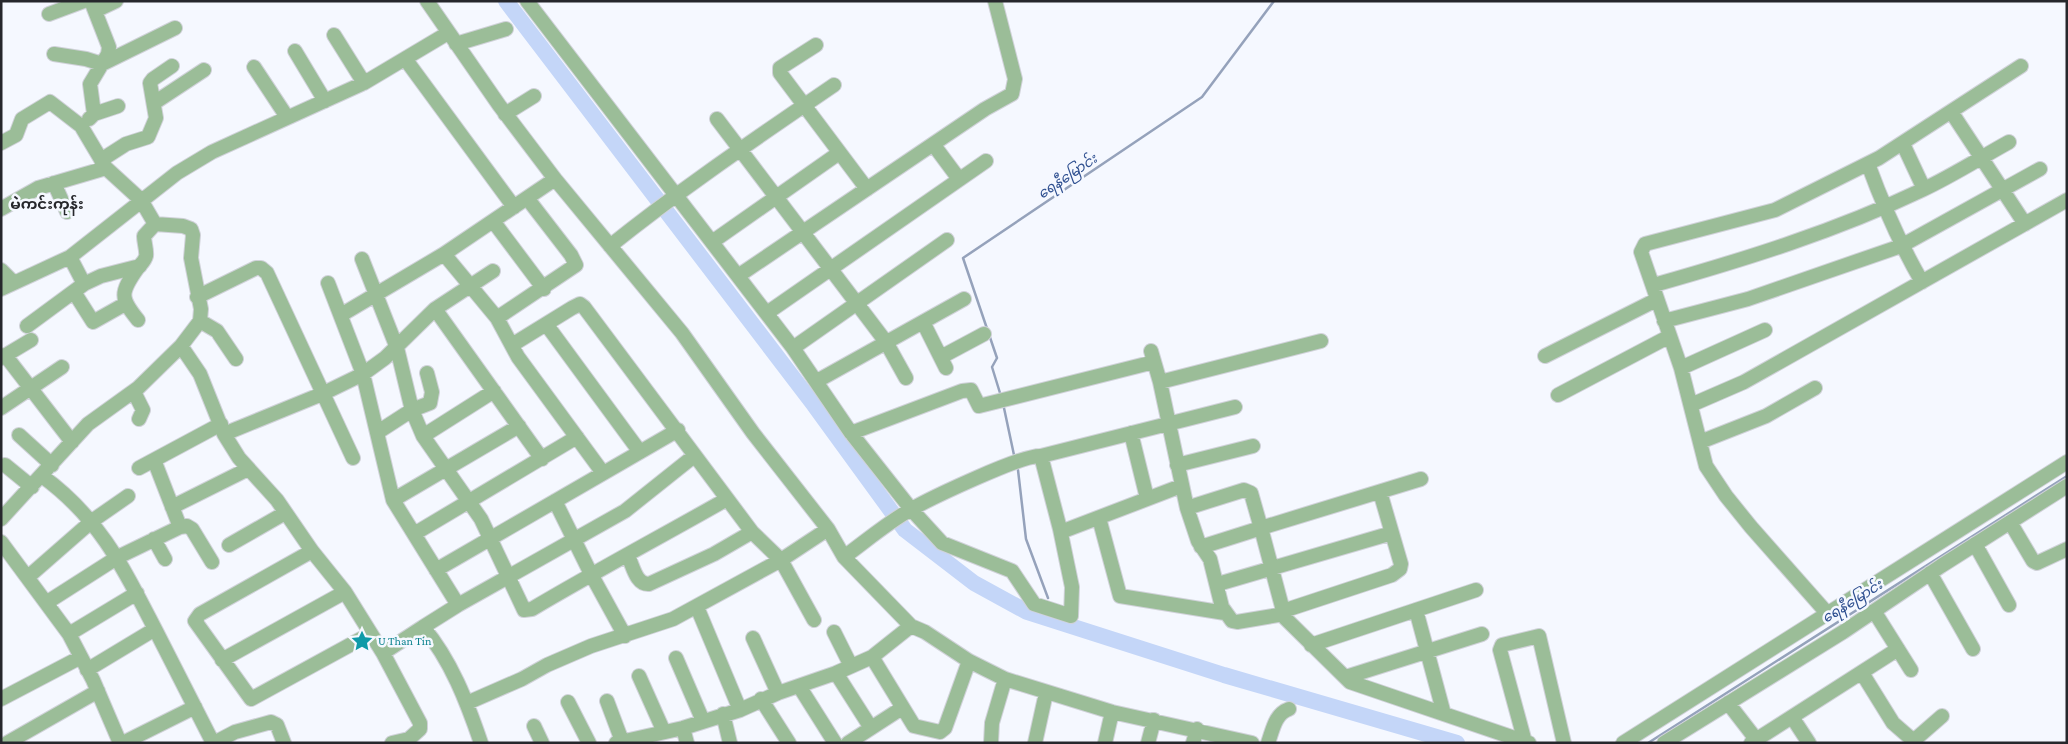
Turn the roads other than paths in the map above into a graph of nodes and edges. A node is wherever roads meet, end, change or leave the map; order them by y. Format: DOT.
graph roads {
  1 [pos="84,1"];
  2 [pos="116,1"];
  3 [pos="427,1"];
  4 [pos="527,1"];
  5 [pos="995,1"];
  6 [pos="93,6"];
  7 [pos="49,14"];
  8 [pos="175,28"];
  9 [pos="506,30"];
  10 [pos="334,35"];
  11 [pos="452,38"];
  12 [pos="816,45"];
  13 [pos="295,51"];
  14 [pos="54,54"];
  15 [pos="406,60"];
  16 [pos="102,64"];
  17 [pos="172,66"];
  18 [pos="2021,66"];
  19 [pos="254,67"];
  20 [pos="204,70"];
  21 [pos="364,83"];
  22 [pos="834,85"];
  23 [pos="534,96"];
  24 [pos="325,101"];
  25 [pos="154,103"];
  26 [pos="118,106"];
  27 [pos="803,106"];
  28 [pos="1952,113"];
  29 [pos="94,114"];
  30 [pos="505,114"];
  31 [pos="286,117"];
  32 [pos="717,120"];
  33 [pos="81,126"];
  34 [pos="2009,142"];
  35 [pos="1,143"];
  36 [pos="933,144"];
  37 [pos="1903,144"];
  38 [pos="739,150"];
  39 [pos="839,153"];
  40 [pos="1983,156"];
  41 [pos="986,161"];
  42 [pos="104,164"];
  43 [pos="1868,164"];
  44 [pos="2040,169"];
  45 [pos="555,179"];
  46 [pos="959,179"];
  47 [pos="54,183"];
  48 [pos="867,189"];
  49 [pos="1924,189"];
  50 [pos="2004,190"];
  51 [pos="676,195"];
  52 [pos="527,198"];
  53 [pos="776,198"];
  54 [pos="141,200"];
  55 [pos="2067,200"];
  56 [pos="3,205"];
  57 [pos="514,207"];
  58 [pos="1884,207"];
  59 [pos="67,212"];
  60 [pos="493,221"];
  61 [pos="155,224"];
  62 [pos="2025,224"];
  63 [pos="804,232"];
  64 [pos="947,240"];
  65 [pos="712,242"];
  66 [pos="610,246"];
  67 [pos="1901,246"];
  68 [pos="444,254"];
  69 [pos="70,257"];
  70 [pos="362,260"];
  71 [pos="140,266"];
  72 [pos="832,268"];
  73 [pos="1,270"];
  74 [pos="493,271"];
  75 [pos="738,276"];
  76 [pos="1922,282"];
  77 [pos="328,283"];
  78 [pos="7,285"];
  79 [pos="1654,285"];
  80 [pos="469,286"];
  81 [pos="79,288"];
  82 [pos="544,288"];
  83 [pos="196,291"];
  84 [pos="375,294"];
  85 [pos="964,299"];
  86 [pos="1656,300"];
  87 [pos="857,303"];
  88 [pos="126,304"];
  89 [pos="435,309"];
  90 [pos="767,314"];
  91 [pos="341,315"];
  92 [pos="498,318"];
  93 [pos="138,320"];
  94 [pos="200,321"];
  95 [pos="1664,321"];
  96 [pos="923,322"];
  97 [pos="546,324"];
  98 [pos="1765,330"];
  99 [pos="984,334"];
  100 [pos="1670,336"];
  101 [pos="1321,341"];
  102 [pos="886,342"];
  103 [pos="512,345"];
  104 [pos="181,346"];
  105 [pos="396,348"];
  106 [pos="793,348"];
  107 [pos="3,356"];
  108 [pos="1545,356"];
  109 [pos="236,359"];
  110 [pos="62,367"];
  111 [pos="1681,368"];
  112 [pos="427,373"];
  113 [pos="363,374"];
  114 [pos="906,378"];
  115 [pos="817,381"];
  116 [pos="1160,382"];
  117 [pos="31,388"];
  118 [pos="1815,388"];
  119 [pos="494,391"];
  120 [pos="134,392"];
  121 [pos="322,394"];
  122 [pos="1558,395"];
  123 [pos="1691,404"];
  124 [pos="1235,407"];
  125 [pos="1,408"];
  126 [pos="412,410"];
  127 [pos="139,419"];
  128 [pos="1170,424"];
  129 [pos="519,426"];
  130 [pos="222,429"];
  131 [pos="678,430"];
  132 [pos="378,432"];
  133 [pos="851,433"];
  134 [pos="1131,434"];
  135 [pos="19,435"];
  136 [pos="423,436"];
  137 [pos="578,437"];
  138 [pos="72,442"];
  139 [pos="1700,442"];
  140 [pos="1253,446"];
  141 [pos="640,452"];
  142 [pos="694,456"];
  143 [pos="1041,456"];
  144 [pos="353,458"];
  145 [pos="542,459"];
  146 [pos="154,460"];
  147 [pos="2067,462"];
  148 [pos="6,464"];
  149 [pos="1177,464"];
  150 [pos="52,465"];
  151 [pos="139,468"];
  152 [pos="248,470"];
  153 [pos="445,470"];
  154 [pos="603,473"];
  155 [pos="42,476"];
  156 [pos="1421,479"];
  157 [pos="1181,486"];
  158 [pos="2067,486"];
  159 [pos="32,487"];
  160 [pos="1380,492"];
  161 [pos="128,496"];
  162 [pos="1147,498"];
  163 [pos="727,499"];
  164 [pos="393,500"];
  165 [pos="555,501"];
  166 [pos="470,502"];
  167 [pos="172,507"];
  168 [pos="1187,508"];
  169 [pos="911,509"];
  170 [pos="4,510"];
  171 [pos="286,513"];
  172 [pos="1099,518"];
  173 [pos="92,521"];
  174 [pos="2010,522"];
  175 [pos="180,527"];
  176 [pos="1261,528"];
  177 [pos="828,529"];
  178 [pos="1060,529"];
  179 [pos="752,532"];
  180 [pos="1392,533"];
  181 [pos="414,534"];
  182 [pos="491,538"];
  183 [pos="154,539"];
  184 [pos="573,540"];
  185 [pos="1,542"];
  186 [pos="1975,544"];
  187 [pos="230,545"];
  188 [pos="1201,547"];
  189 [pos="2067,549"];
  190 [pos="312,552"];
  191 [pos="628,556"];
  192 [pos="844,556"];
  193 [pos="118,557"];
  194 [pos="165,559"];
  195 [pos="781,560"];
  196 [pos="212,562"];
  197 [pos="436,570"];
  198 [pos="1272,570"];
  199 [pos="1930,573"];
  200 [pos="590,574"];
  201 [pos="28,577"];
  202 [pos="507,577"];
  203 [pos="1218,584"];
  204 [pos="1476,590"];
  205 [pos="345,592"];
  206 [pos="136,593"];
  207 [pos="46,603"];
  208 [pos="458,605"];
  209 [pos="2009,605"];
  210 [pos="697,607"];
  211 [pos="1416,610"];
  212 [pos="1874,611"];
  213 [pos="1225,613"];
  214 [pos="1283,613"];
  215 [pos="1827,614"];
  216 [pos="814,620"];
  217 [pos="911,626"];
  218 [pos="423,627"];
  219 [pos="155,629"];
  220 [pos="834,632"];
  221 [pos="68,634"];
  222 [pos="370,634"];
  223 [pos="1482,634"];
  224 [pos="626,636"];
  225 [pos="753,638"];
  226 [pos="1311,645"];
  227 [pos="1898,649"];
  228 [pos="1973,649"];
  229 [pos="1427,652"];
  230 [pos="383,653"];
  231 [pos="80,657"];
  232 [pos="872,657"];
  233 [pos="676,658"];
  234 [pos="222,660"];
  235 [pos="969,660"];
  236 [pos="851,666"];
  237 [pos="87,670"];
  238 [pos="1911,670"];
  239 [pos="836,673"];
  240 [pos="1862,673"];
  241 [pos="640,676"];
  242 [pos="1346,678"];
  243 [pos="1005,679"];
  244 [pos="799,686"];
  245 [pos="98,691"];
  246 [pos="778,693"];
  247 [pos="1046,693"];
  248 [pos="1,699"];
  249 [pos="761,700"];
  250 [pos="608,701"];
  251 [pos="568,702"];
  252 [pos="467,703"];
  253 [pos="1728,703"];
  254 [pos="195,707"];
  255 [pos="902,708"];
  256 [pos="1289,709"];
  257 [pos="740,710"];
  258 [pos="1112,712"];
  259 [pos="723,714"];
  260 [pos="1444,714"];
  261 [pos="1942,716"];
  262 [pos="1792,717"];
  263 [pos="1154,720"];
  264 [pos="703,721"];
  265 [pos="534,726"];
  266 [pos="683,728"];
  267 [pos="871,728"];
  268 [pos="664,732"];
  269 [pos="1195,736"];
  270 [pos="641,740"];
  271 [pos="619,742"];
  272 [pos="1527,742"];
  273 [pos="1755,742"];
  274 [pos="1913,742"];
  275 [pos="7,743"];
  276 [pos="122,743"];
  277 [pos="213,743"];
  278 [pos="284,743"];
  279 [pos="392,743"];
  280 [pos="481,743"];
  281 [pos="542,743"];
  282 [pos="589,743"];
  283 [pos="687,743"];
  284 [pos="730,743"];
  285 [pos="789,743"];
  286 [pos="835,743"];
  287 [pos="848,743"];
  288 [pos="991,743"];
  289 [pos="1035,743"];
  290 [pos="1105,743"];
  291 [pos="1148,743"];
  292 [pos="1252,743"];
  293 [pos="1268,743"];
  294 [pos="1564,743"];
  295 [pos="1623,743"];
  296 [pos="1664,743"];
  297 [pos="1809,743"];
  1 -- 7 [label="street"];
  2 -- 6 [label="street"];
  3 -- 11 [label="street"];
  4 -- 51 [label="street"];
  5 -- 36 [label="street"];
  6 -- 16 [label="street"];
  8 -- 16 [label="street"];
  9 -- 11 [label="street"];
  10 -- 21 [label="street"];
  11 -- 15 [label="street"];
  11 -- 30 [label="street"];
  12 -- 27 [label="street"];
  13 -- 24 [label="street"];
  14 -- 16 [label="street"];
  15 -- 21 [label="street"];
  15 -- 57 [label="street"];
  16 -- 29 [label="street"];
  17 -- 25 [label="street"];
  18 -- 28 [label="street"];
  19 -- 31 [label="street"];
  20 -- 25 [label="street"];
  21 -- 24 [label="street"];
  22 -- 27 [label="street"];
  23 -- 30 [label="street"];
  24 -- 31 [label="street"];
  25 -- 42 [label="street"];
  26 -- 29 [label="street"];
  27 -- 38 [label="street"];
  27 -- 39 [label="street"];
  28 -- 37 [label="street"];
  28 -- 40 [label="street"];
  29 -- 33 [label="street"];
  30 -- 45 [label="street"];
  31 -- 54 [label="street"];
  32 -- 38 [label="street"];
  33 -- 35 [label="street"];
  33 -- 42 [label="street"];
  34 -- 40 [label="street"];
  36 -- 46 [label="street"];
  36 -- 48 [label="street"];
  37 -- 43 [label="street"];
  37 -- 49 [label="street"];
  38 -- 51 [label="street"];
  38 -- 53 [label="street"];
  39 -- 48 [label="street"];
  39 -- 53 [label="street"];
  40 -- 49 [label="street"];
  40 -- 50 [label="street"];
  41 -- 46 [label="street"];
  42 -- 47 [label="street"];
  42 -- 54 [label="street"];
  43 -- 58 [label="street"];
  43 -- 79 [label="street"];
  44 -- 50 [label="street"];
  45 -- 52 [label="street"];
  45 -- 66 [label="street"];
  46 -- 72 [label="street"];
  47 -- 56 [label="street"];
  47 -- 59 [label="street"];
  48 -- 63 [label="street"];
  49 -- 58 [label="street"];
  50 -- 62 [label="street"];
  50 -- 67 [label="street"];
  51 -- 65 [label="street"];
  51 -- 66 [label="street"];
  52 -- 57 [label="street"];
  52 -- 82 [label="street"];
  53 -- 63 [label="street"];
  53 -- 65 [label="street"];
  54 -- 61 [label="street"];
  54 -- 69 [label="street"];
  55 -- 62 [label="street"];
  57 -- 60 [label="street"];
  58 -- 67 [label="street"];
  58 -- 79 [label="street"];
  60 -- 68 [label="street"];
  60 -- 82 [label="street"];
  61 -- 71 [label="street"];
  61 -- 83 [label="street"];
  62 -- 76 [label="street"];
  63 -- 72 [label="street"];
  63 -- 75 [label="street"];
  64 -- 87 [label="street"];
  65 -- 75 [label="street"];
  66 -- 177 [label="street"];
  67 -- 76 [label="street"];
  67 -- 95 [label="street"];
  68 -- 80 [label="street"];
  68 -- 84 [label="street"];
  69 -- 78 [label="street"];
  69 -- 81 [label="street"];
  70 -- 84 [label="street"];
  71 -- 81 [label="street"];
  71 -- 88 [label="street"];
  72 -- 87 [label="street"];
  72 -- 90 [label="street"];
  73 -- 78 [label="street"];
  74 -- 80 [label="street"];
  75 -- 90 [label="street"];
  76 -- 123 [label="street"];
  77 -- 91 [label="street"];
  79 -- 86 [label="street"];
  80 -- 89 [label="street"];
  80 -- 92 [label="street"];
  81 -- 88 [label="street"];
  81 -- 107 [label="street"];
  82 -- 92 [label="street"];
  83 -- 94 [label="street"];
  83 -- 121 [label="street"];
  84 -- 91 [label="street"];
  84 -- 105 [label="street"];
  85 -- 96 [label="street"];
  86 -- 95 [label="street"];
  86 -- 108 [label="street"];
  87 -- 102 [label="street"];
  87 -- 106 [label="street"];
  88 -- 93 [label="street"];
  89 -- 105 [label="street"];
  89 -- 119 [label="street"];
  90 -- 106 [label="street"];
  91 -- 113 [label="street"];
  92 -- 103 [label="street"];
  94 -- 104 [label="street"];
  94 -- 109 [label="street"];
  95 -- 100 [label="street"];
  96 -- 99 [label="street"];
  96 -- 102 [label="street"];
  97 -- 103 [label="street"];
  97 -- 131 [label="street"];
  97 -- 141 [label="street"];
  98 -- 111 [label="street"];
  100 -- 111 [label="street"];
  100 -- 122 [label="street"];
  101 -- 116 [label="street"];
  102 -- 114 [label="street"];
  102 -- 115 [label="street"];
  103 -- 137 [label="street"];
  104 -- 120 [label="street"];
  104 -- 130 [label="street"];
  105 -- 113 [label="street"];
  105 -- 126 [label="street"];
  106 -- 115 [label="street"];
  107 -- 117 [label="street"];
  110 -- 117 [label="street"];
  111 -- 123 [label="street"];
  112 -- 126 [label="street"];
  113 -- 121 [label="street"];
  113 -- 132 [label="street"];
  115 -- 133 [label="street"];
  116 -- 128 [label="street"];
  116 -- 133 [label="street"];
  117 -- 125 [label="street"];
  117 -- 138 [label="street"];
  118 -- 139 [label="street"];
  119 -- 129 [label="street"];
  119 -- 136 [label="street"];
  120 -- 127 [label="street"];
  120 -- 138 [label="street"];
  121 -- 130 [label="street"];
  121 -- 144 [label="street"];
  123 -- 139 [label="street"];
  124 -- 128 [label="street"];
  126 -- 132 [label="street"];
  126 -- 136 [label="street"];
  128 -- 134 [label="street"];
  128 -- 149 [label="street"];
  129 -- 145 [label="street"];
  129 -- 153 [label="street"];
  130 -- 146 [label="street"];
  130 -- 152 [label="street"];
  131 -- 141 [label="street"];
  131 -- 142 [label="street"];
  132 -- 164 [label="street"];
  133 -- 169 [label="street"];
  134 -- 143 [label="street"];
  134 -- 162 [label="street"];
  135 -- 150 [label="street"];
  136 -- 153 [label="street"];
  137 -- 145 [label="street"];
  137 -- 154 [label="street"];
  138 -- 150 [label="street"];
  139 -- 215 [label="street"];
  140 -- 149 [label="street"];
  141 -- 154 [label="street"];
  142 -- 163 [label="street"];
  142 -- 184 [label="street"];
  143 -- 169 [label="street"];
  143 -- 178 [label="street"];
  145 -- 166 [label="street"];
  146 -- 151 [label="street"];
  146 -- 167 [label="street"];
  147 -- 215 [label="street"];
  148 -- 159 [label="street"];
  149 -- 157 [label="street"];
  150 -- 155 [label="street"];
  152 -- 167 [label="street"];
  152 -- 171 [label="street"];
  153 -- 164 [label="street"];
  153 -- 166 [label="street"];
  154 -- 165 [label="street"];
  155 -- 159 [label="street"];
  155 -- 173 [label="street"];
  156 -- 160 [label="street"];
  157 -- 162 [label="street"];
  157 -- 168 [label="street"];
  158 -- 174 [label="street"];
  159 -- 170 [label="street"];
  160 -- 176 [label="street"];
  160 -- 180 [label="street"];
  161 -- 173 [label="street"];
  162 -- 172 [label="street"];
  163 -- 179 [label="street"];
  163 -- 191 [label="street"];
  164 -- 181 [label="street"];
  165 -- 182 [label="street"];
  165 -- 184 [label="street"];
  166 -- 181 [label="street"];
  166 -- 182 [label="street"];
  167 -- 175 [label="street"];
  168 -- 176 [label="street"];
  168 -- 188 [label="street"];
  169 -- 178 [label="street"];
  169 -- 192 [label="street"];
  171 -- 187 [label="street"];
  171 -- 190 [label="street"];
  172 -- 178 [label="street"];
  172 -- 213 [label="street"];
  173 -- 193 [label="street"];
  173 -- 201 [label="street"];
  174 -- 186 [label="street"];
  174 -- 189 [label="street"];
  175 -- 183 [label="street"];
  175 -- 196 [label="street"];
  176 -- 188 [label="street"];
  176 -- 198 [label="street"];
  177 -- 192 [label="street"];
  177 -- 195 [label="street"];
  179 -- 191 [label="street"];
  179 -- 195 [label="street"];
  180 -- 198 [label="street"];
  180 -- 214 [label="street"];
  181 -- 197 [label="street"];
  182 -- 197 [label="street"];
  182 -- 202 [label="street"];
  183 -- 193 [label="street"];
  183 -- 194 [label="street"];
  184 -- 200 [label="street"];
  184 -- 202 [label="street"];
  185 -- 201 [label="street"];
  186 -- 199 [label="street"];
  186 -- 209 [label="street"];
  188 -- 203 [label="street"];
  190 -- 205 [label="street"];
  190 -- 234 [label="street"];
  191 -- 200 [label="street"];
  192 -- 217 [label="street"];
  193 -- 206 [label="street"];
  193 -- 207 [label="street"];
  195 -- 210 [label="street"];
  195 -- 216 [label="street"];
  197 -- 208 [label="street"];
  198 -- 203 [label="street"];
  198 -- 214 [label="street"];
  199 -- 212 [label="street"];
  199 -- 228 [label="street"];
  200 -- 202 [label="street"];
  200 -- 224 [label="street"];
  201 -- 207 [label="street"];
  202 -- 208 [label="street"];
  203 -- 213 [label="street"];
  204 -- 211 [label="street"];
  205 -- 222 [label="street"];
  205 -- 234 [label="street"];
  206 -- 219 [label="street"];
  206 -- 221 [label="street"];
  207 -- 221 [label="street"];
  208 -- 218 [label="street"];
  210 -- 224 [label="street"];
  210 -- 257 [label="street"];
  211 -- 226 [label="street"];
  211 -- 229 [label="street"];
  212 -- 227 [label="street"];
  212 -- 253 [label="street"];
  213 -- 214 [label="street"];
  214 -- 226 [label="street"];
  215 -- 295 [label="street"];
  217 -- 232 [label="street"];
  217 -- 235 [label="street"];
  218 -- 230 [label="street"];
  218 -- 252 [label="street"];
  219 -- 237 [label="street"];
  219 -- 254 [label="street"];
  220 -- 236 [label="street"];
  221 -- 231 [label="street"];
  222 -- 230 [label="street"];
  222 -- 234 [label="street"];
  223 -- 229 [label="street"];
  224 -- 252 [label="street"];
  225 -- 246 [label="street"];
  226 -- 242 [label="street"];
  227 -- 238 [label="street"];
  227 -- 240 [label="street"];
  229 -- 242 [label="street"];
  229 -- 260 [label="street"];
  230 -- 279 [label="street"];
  231 -- 237 [label="street"];
  231 -- 248 [label="street"];
  232 -- 236 [label="street"];
  232 -- 255 [label="street"];
  233 -- 264 [label="street"];
  235 -- 243 [label="street"];
  235 -- 255 [label="street"];
  236 -- 239 [label="street"];
  237 -- 245 [label="street"];
  239 -- 244 [label="street"];
  239 -- 267 [label="street"];
  240 -- 262 [label="street"];
  240 -- 274 [label="street"];
  241 -- 268 [label="street"];
  242 -- 260 [label="street"];
  243 -- 247 [label="street"];
  243 -- 288 [label="street"];
  244 -- 246 [label="street"];
  244 -- 286 [label="street"];
  245 -- 275 [label="street"];
  245 -- 276 [label="street"];
  246 -- 249 [label="street"];
  247 -- 258 [label="street"];
  247 -- 289 [label="street"];
  249 -- 257 [label="street"];
  249 -- 285 [label="street"];
  250 -- 271 [label="street"];
  251 -- 282 [label="street"];
  252 -- 280 [label="street"];
  253 -- 273 [label="street"];
  253 -- 296 [label="street"];
  254 -- 276 [label="street"];
  254 -- 277 [label="street"];
  255 -- 267 [label="street"];
  256 -- 293 [label="street"];
  257 -- 259 [label="street"];
  258 -- 263 [label="street"];
  258 -- 290 [label="street"];
  259 -- 264 [label="street"];
  259 -- 284 [label="street"];
  260 -- 272 [label="street"];
  261 -- 274 [label="street"];
  262 -- 273 [label="street"];
  262 -- 297 [label="street"];
  263 -- 269 [label="street"];
  263 -- 291 [label="street"];
  264 -- 266 [label="street"];
  265 -- 281 [label="street"];
  266 -- 268 [label="street"];
  266 -- 283 [label="street"];
  267 -- 287 [label="street"];
  268 -- 270 [label="street"];
  269 -- 292 [label="street"];
  270 -- 271 [label="street"];
  272 -- 294 [label="street"];
  277 -- 278 [label="street"];
}
